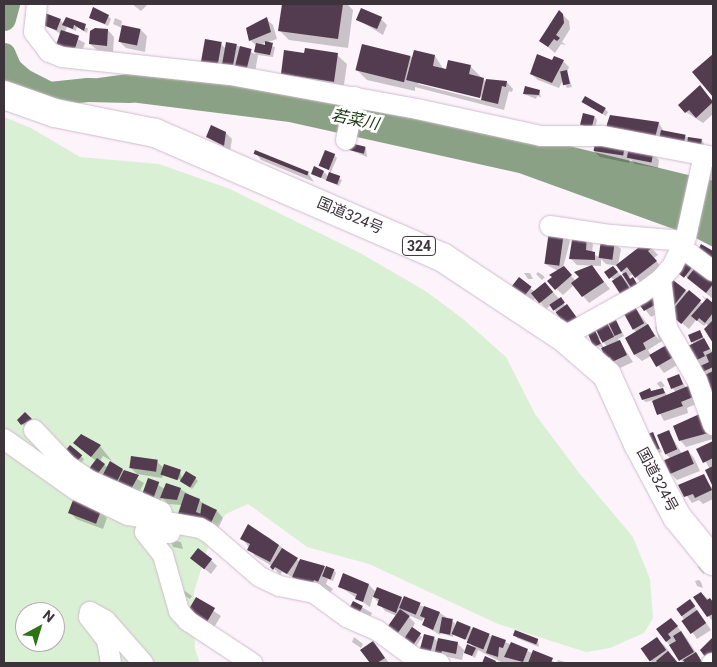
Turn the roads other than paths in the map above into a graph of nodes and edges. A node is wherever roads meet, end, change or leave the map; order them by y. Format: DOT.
graph roads {
  1 [pos="37,4"];
  2 [pos="4,95"];
  3 [pos="355,100"];
  4 [pos="346,140"];
  5 [pos="708,156"];
  6 [pos="550,226"];
  7 [pos="684,242"];
  8 [pos="713,271"];
  9 [pos="661,279"];
  10 [pos="563,337"];
  11 [pos="713,426"];
  12 [pos="34,430"];
  13 [pos="4,439"];
  14 [pos="200,529"];
  15 [pos="713,561"];
  16 [pos="112,663"];
  17 [pos="143,663"];
  18 [pos="252,663"];
  19 [pos="439,663"];
  1 -- 3 [label="street"];
  2 -- 10 [label="highway, 国道324号 / 324"];
  3 -- 4 [label="street"];
  3 -- 5 [label="street"];
  5 -- 7 [label="street"];
  6 -- 7 [label="street"];
  7 -- 8 [label="street"];
  7 -- 9 [label="street"];
  9 -- 10 [label="street"];
  9 -- 11 [label="street"];
  10 -- 15 [label="highway, 国道324号 / 324"];
  12 -- 14 [label="street"];
  13 -- 14 [label="street"];
  14 -- 18 [label="street"];
  14 -- 19 [label="street"];
  16 -- 17 [label="street"];
}
